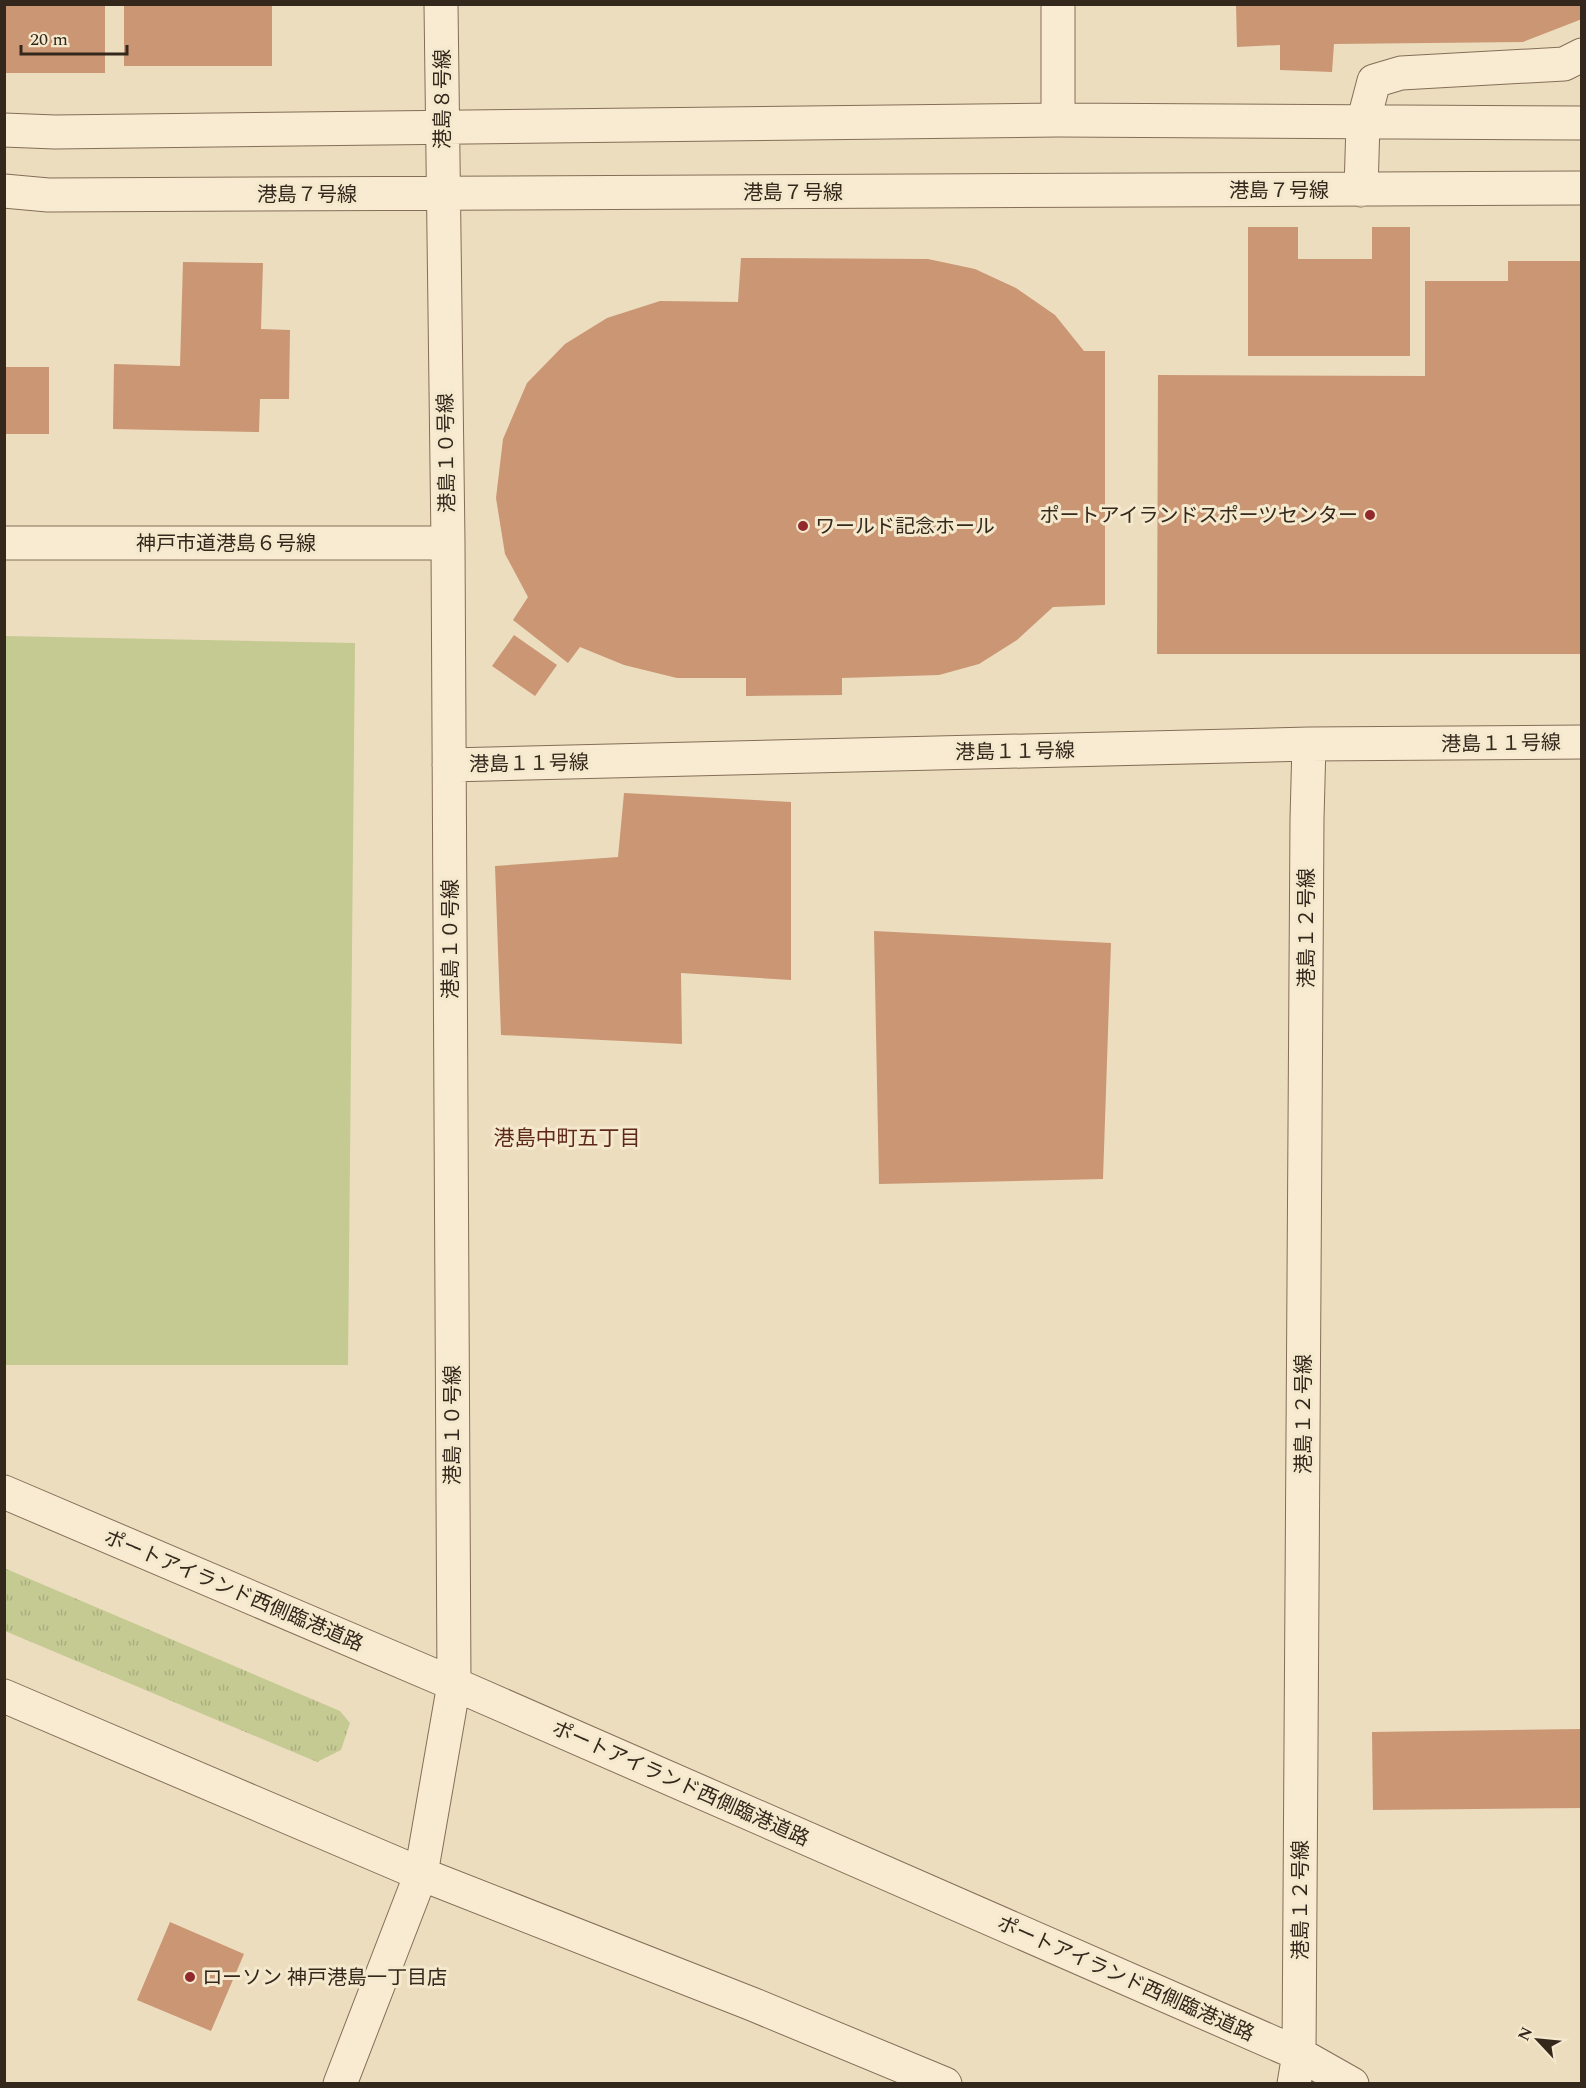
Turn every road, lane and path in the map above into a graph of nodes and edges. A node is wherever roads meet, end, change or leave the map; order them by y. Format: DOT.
graph roads {
  1 [pos="441,4"];
  2 [pos="1058,4"];
  3 [pos="1581,55"];
  4 [pos="1058,120"];
  5 [pos="1363,123"];
  6 [pos="1581,123"];
  7 [pos="441,128"];
  8 [pos="4,130"];
  9 [pos="1581,188"];
  10 [pos="1360,190"];
  11 [pos="4,191"];
  12 [pos="443,194"];
  13 [pos="4,543"];
  14 [pos="448,543"];
  15 [pos="1581,742"];
  16 [pos="1309,744"];
  17 [pos="449,765"];
  18 [pos="4,1492"];
  19 [pos="454,1684"];
  20 [pos="4,1696"];
  21 [pos="422,1874"];
  22 [pos="1296,2069"];
  23 [pos="340,2084"];
  24 [pos="945,2084"];
  25 [pos="1352,2084"];
  1 -- 7 [label="street, 港島８号線"];
  2 -- 4 [label="street"];
  3 -- 5 [label="street"];
  4 -- 5 [label="street"];
  4 -- 7 [label="street"];
  5 -- 6 [label="street"];
  5 -- 10 [label="street"];
  7 -- 8 [label="street"];
  7 -- 12 [label="street, 港島８号線"];
  9 -- 10 [label="street, 港島７号線"];
  10 -- 12 [label="street, 港島７号線"];
  11 -- 12 [label="street, 港島７号線"];
  12 -- 14 [label="street, 港島１０号線"];
  13 -- 14 [label="street, 神戸市道港島６号線"];
  14 -- 17 [label="street, 港島１０号線"];
  15 -- 16 [label="street, 港島１１号線"];
  16 -- 17 [label="street, 港島１１号線"];
  16 -- 22 [label="street, 港島１２号線"];
  17 -- 19 [label="street, 港島１０号線"];
  18 -- 19 [label="street, ポートアイランド西側臨港道路"];
  19 -- 21 [label="street, 港島１０号線"];
  19 -- 22 [label="street, ポートアイランド西側臨港道路"];
  20 -- 21 [label="street"];
  21 -- 23 [label="street, 港島１０号線"];
  21 -- 24 [label="street"];
  22 -- 25 [label="street, ポートアイランド西側臨港道路"];
}
